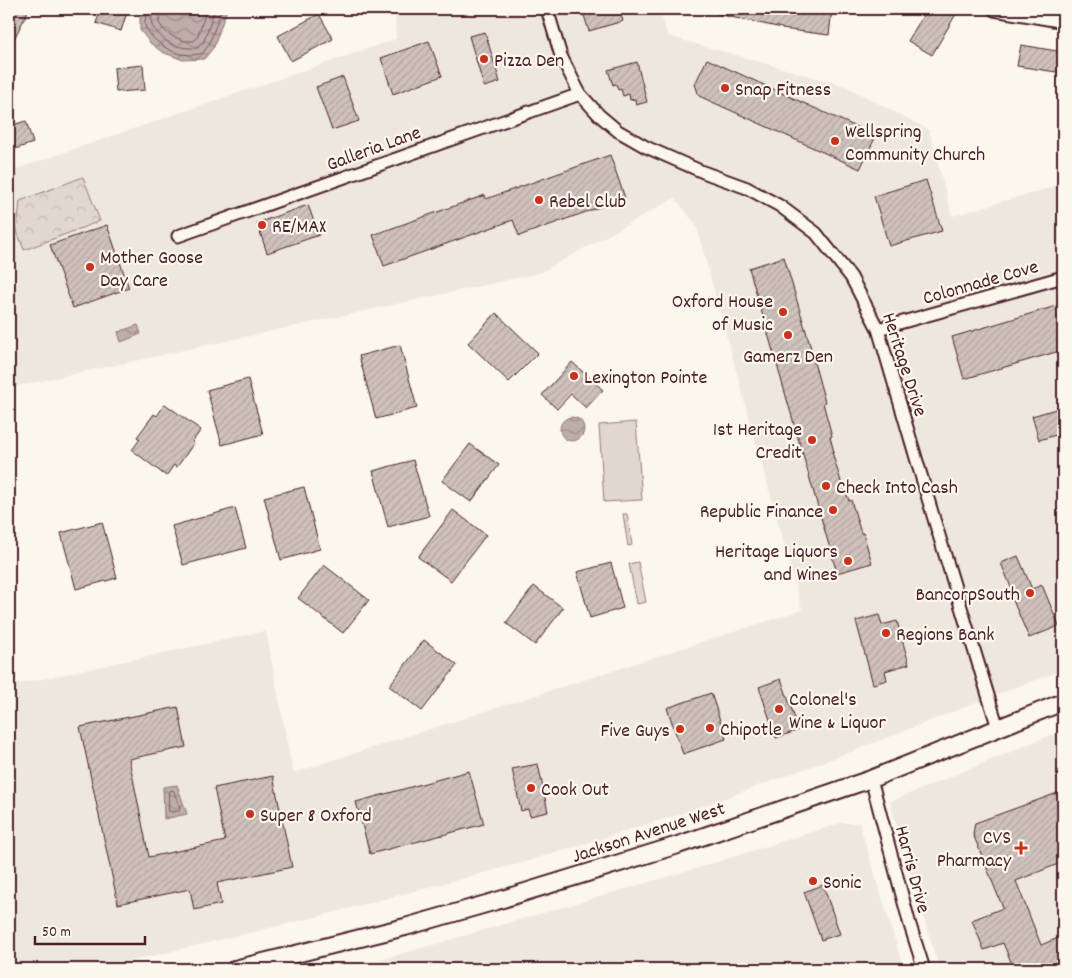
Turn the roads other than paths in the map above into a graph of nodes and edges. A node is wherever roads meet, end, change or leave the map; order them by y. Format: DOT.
graph roads {
  1 [pos="547,9"];
  2 [pos="994,10"];
  3 [pos="1063,21"];
  4 [pos="580,94"];
  5 [pos="178,236"];
  6 [pos="1063,277"];
  7 [pos="878,329"];
  8 [pos="1063,702"];
  9 [pos="998,728"];
  10 [pos="871,778"];
  11 [pos="235,969"];
  12 [pos="924,969"];
  1 -- 4 [label="street, Heritage Drive"];
  2 -- 3 [label="street"];
  4 -- 5 [label="street, Galleria Lane"];
  4 -- 7 [label="street, Heritage Drive"];
  6 -- 7 [label="street, Colonnade Cove"];
  7 -- 9 [label="street, Heritage Drive"];
  8 -- 9 [label="main road, Jackson Avenue West"];
  9 -- 10 [label="main road, Jackson Avenue West"];
  10 -- 11 [label="main road, Jackson Avenue West"];
  10 -- 12 [label="street, Harris Drive"];
}
